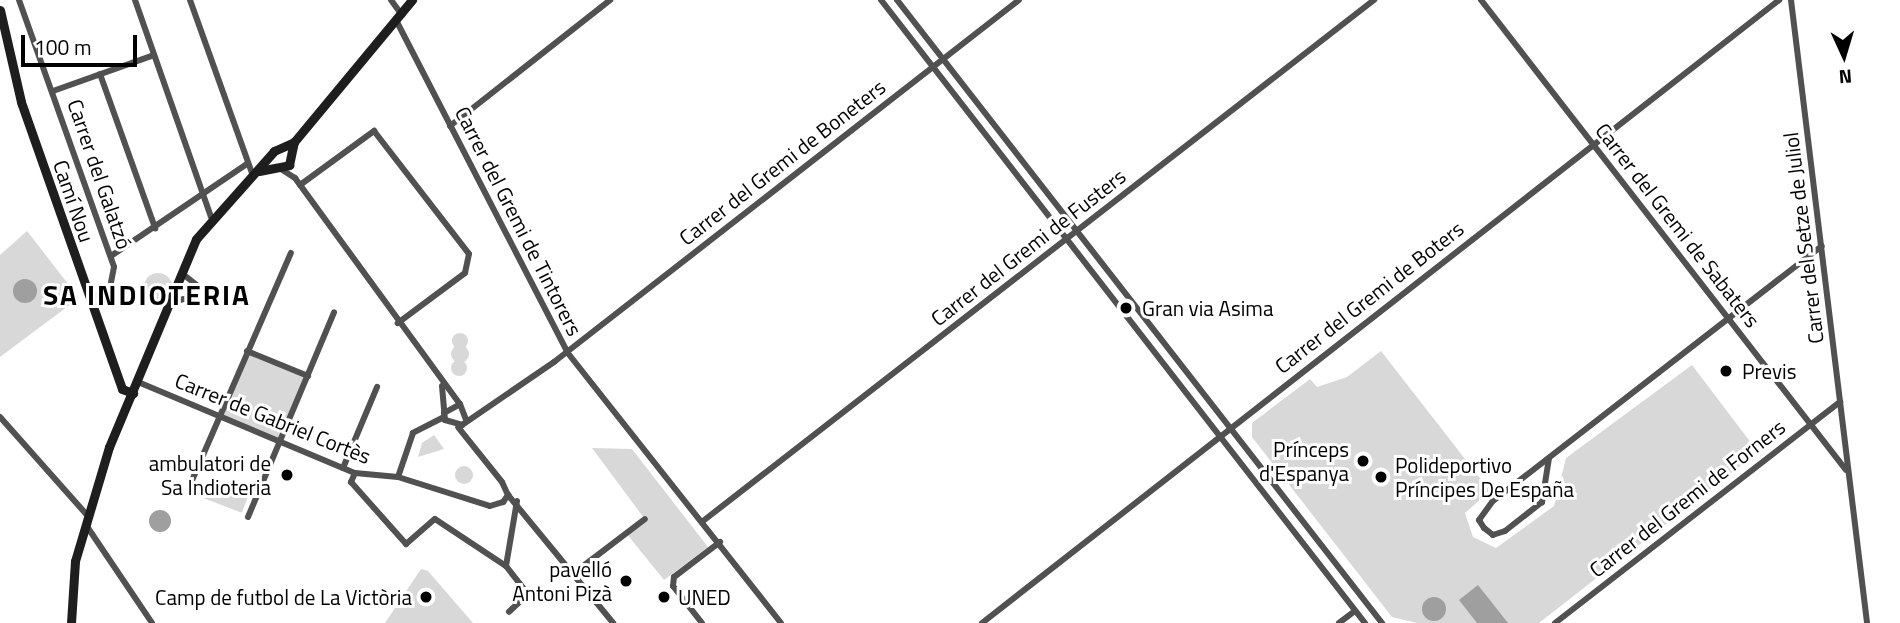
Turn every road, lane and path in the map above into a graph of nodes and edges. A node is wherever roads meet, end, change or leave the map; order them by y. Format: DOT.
graph roads {
  1 [pos="19,0"];
  2 [pos="135,0"];
  3 [pos="191,0"];
  4 [pos="391,0"];
  5 [pos="412,0"];
  6 [pos="610,0"];
  7 [pos="881,0"];
  8 [pos="897,0"];
  9 [pos="1019,0"];
  10 [pos="1374,0"];
  11 [pos="1481,0"];
  12 [pos="1779,0"];
  13 [pos="1791,0"];
  14 [pos="0,10"];
  15 [pos="400,18"];
  16 [pos="154,55"];
  17 [pos="943,60"];
  18 [pos="933,67"];
  19 [pos="100,74"];
  20 [pos="53,91"];
  21 [pos="450,126"];
  22 [pos="294,142"];
  23 [pos="1594,144"];
  24 [pos="283,148"];
  25 [pos="271,158"];
  26 [pos="292,158"];
  27 [pos="247,164"];
  28 [pos="279,168"];
  29 [pos="256,174"];
  30 [pos="295,178"];
  31 [pos="300,185"];
  32 [pos="203,196"];
  33 [pos="211,217"];
  34 [pos="155,228"];
  35 [pos="1078,231"];
  36 [pos="1066,241"];
  37 [pos="1822,246"];
  38 [pos="291,253"];
  39 [pos="110,256"];
  40 [pos="184,275"];
  41 [pos="90,299"];
  42 [pos="172,302"];
  43 [pos="334,312"];
  44 [pos="1729,318"];
  45 [pos="398,323"];
  46 [pos="247,351"];
  47 [pos="567,352"];
  48 [pos="308,376"];
  49 [pos="138,382"];
  50 [pos="442,386"];
  51 [pos="377,387"];
  52 [pos="133,393"];
  53 [pos="1840,402"];
  54 [pos="461,405"];
  55 [pos="480,408"];
  56 [pos="444,415"];
  57 [pos="220,416"];
  58 [pos="0,417"];
  59 [pos="466,420"];
  60 [pos="1811,424"];
  61 [pos="458,427"];
  62 [pos="1230,428"];
  63 [pos="1219,436"];
  64 [pos="281,441"];
  65 [pos="1549,458"];
  66 [pos="343,468"];
  67 [pos="1848,471"];
  68 [pos="355,473"];
  69 [pos="398,477"];
  70 [pos="190,485"];
  71 [pos="508,495"];
  72 [pos="517,501"];
  73 [pos="248,517"];
  74 [pos="645,519"];
  75 [pos="87,521"];
  76 [pos="703,521"];
  77 [pos="719,542"];
  78 [pos="506,566"];
  79 [pos="574,573"];
  80 [pos="1355,611"];
  81 [pos="509,612"];
  82 [pos="71,623"];
  83 [pos="152,623"];
  84 [pos="613,623"];
  85 [pos="702,623"];
  86 [pos="781,623"];
  87 [pos="982,623"];
  88 [pos="1339,623"];
  89 [pos="1365,623"];
  90 [pos="1382,623"];
  91 [pos="1555,623"];
  92 [pos="1867,623"];
  1 -- 20 [label="street, Carrer del Galatzó"];
  2 -- 16 [label="street"];
  3 -- 27 [label="street"];
  4 -- 15 [label="street, Carrer del Gremi de Tintorers"];
  5 -- 15 [label="street"];
  6 -- 21 [label="street"];
  7 -- 18 [label="street"];
  8 -- 17 [label="street"];
  9 -- 17 [label="street, Carrer del Gremi de Boneters"];
  10 -- 35 [label="street, Carrer del Gremi de Fusters"];
  11 -- 23 [label="street, Carrer del Gremi de Sabaters"];
  12 -- 23 [label="street, Carrer del Gremi de Boters"];
  13 -- 37 [label="street, Carrer del Setze de Juliol"];
  14 -- 41 [label="street, Camí Nou"];
  15 -- 21 [label="street, Carrer del Gremi de Tintorers"];
  15 -- 22 [label="street"];
  16 -- 19 [label="street"];
  16 -- 32 [label="street"];
  17 -- 18 [label="street, Carrer del Gremi de Boneters"];
  17 -- 35 [label="street"];
  18 -- 36 [label="street"];
  18 -- 47 [label="street, Carrer del Gremi de Boneters"];
  19 -- 20 [label="street"];
  19 -- 34 [label="street"];
  20 -- 39 [label="street, Carrer del Galatzó"];
  21 -- 47 [label="street, Carrer del Gremi de Tintorers"];
  22 -- 24 [label="street"];
  22 -- 26 [label="street"];
  23 -- 44 [label="street, Carrer del Gremi de Sabaters"];
  23 -- 62 [label="street, Carrer del Gremi de Boters"];
  24 -- 25 [label="street"];
  24 -- 26 [label="street"];
  25 -- 28 [label="street"];
  25 -- 29 [label="street"];
  26 -- 28 [label="street"];
  26 -- 30 [label="street"];
  27 -- 29 [label="street"];
  27 -- 32 [label="street"];
  28 -- 29 [label="street"];
  28 -- 30 [label="street"];
  29 -- 33 [label="street"];
  30 -- 31 [label="street"];
  31 -- 45 [label="street"];
  31 -- 45 [label="street"];
  32 -- 33 [label="street"];
  32 -- 34 [label="street"];
  33 -- 40 [label="street"];
  34 -- 39 [label="street"];
  35 -- 36 [label="street, Carrer del Gremi de Fusters"];
  35 -- 62 [label="street"];
  36 -- 63 [label="street"];
  36 -- 76 [label="street, Carrer del Gremi de Fusters"];
  37 -- 44 [label="street"];
  37 -- 53 [label="street, Carrer del Setze de Juliol"];
  38 -- 46 [label="street"];
  39 -- 41 [label="street, Carrer del Galatzó"];
  40 -- 42 [label="street"];
  40 -- 42 [label="street"];
  41 -- 52 [label="street, Camí Nou"];
  42 -- 49 [label="street"];
  43 -- 48 [label="street"];
  44 -- 60 [label="street, Carrer del Gremi de Sabaters"];
  44 -- 65 [label="street"];
  45 -- 50 [label="street"];
  46 -- 48 [label="street"];
  46 -- 57 [label="street"];
  47 -- 55 [label="street, Carrer del Gremi de Boneters"];
  47 -- 76 [label="street, Carrer del Gremi de Tintorers"];
  48 -- 64 [label="street"];
  49 -- 52 [label="street"];
  49 -- 57 [label="street, Carrer de Gabriel Cortès"];
  50 -- 54 [label="street"];
  50 -- 56 [label="street"];
  51 -- 66 [label="street"];
  52 -- 75 [label="street"];
  53 -- 60 [label="street, Carrer del Gremi de Forners"];
  53 -- 67 [label="street, Carrer del Setze de Juliol"];
  54 -- 55 [label="street"];
  54 -- 56 [label="street"];
  54 -- 59 [label="street"];
  55 -- 59 [label="street"];
  56 -- 61 [label="street"];
  56 -- 69 [label="street"];
  57 -- 64 [label="street, Carrer de Gabriel Cortès"];
  57 -- 70 [label="street"];
  58 -- 75 [label="street"];
  59 -- 61 [label="street"];
  60 -- 67 [label="street, Carrer del Gremi de Sabaters"];
  60 -- 91 [label="street, Carrer del Gremi de Forners"];
  61 -- 71 [label="street"];
  62 -- 63 [label="street, Carrer del Gremi de Boters"];
  62 -- 90 [label="street"];
  63 -- 80 [label="street"];
  63 -- 87 [label="street, Carrer del Gremi de Boters"];
  64 -- 66 [label="street, Carrer de Gabriel Cortès"];
  64 -- 73 [label="street"];
  65 -- 65 [label="street"];
  66 -- 68 [label="street, Carrer de Gabriel Cortès"];
  67 -- 92 [label="street, Carrer del Setze de Juliol"];
  68 -- 69 [label="street, Carrer de Gabriel Cortès"];
  68 -- 78 [label="street"];
  69 -- 71 [label="street, Carrer de Gabriel Cortès"];
  71 -- 72 [label="street"];
  72 -- 78 [label="street"];
  72 -- 79 [label="street"];
  74 -- 79 [label="street"];
  75 -- 82 [label="street"];
  75 -- 83 [label="street"];
  76 -- 77 [label="street, Carrer del Gremi de Tintorers"];
  77 -- 85 [label="street"];
  77 -- 86 [label="street, Carrer del Gremi de Tintorers"];
  78 -- 81 [label="street"];
  79 -- 84 [label="street"];
  80 -- 88 [label="street"];
  80 -- 89 [label="street"];
}
